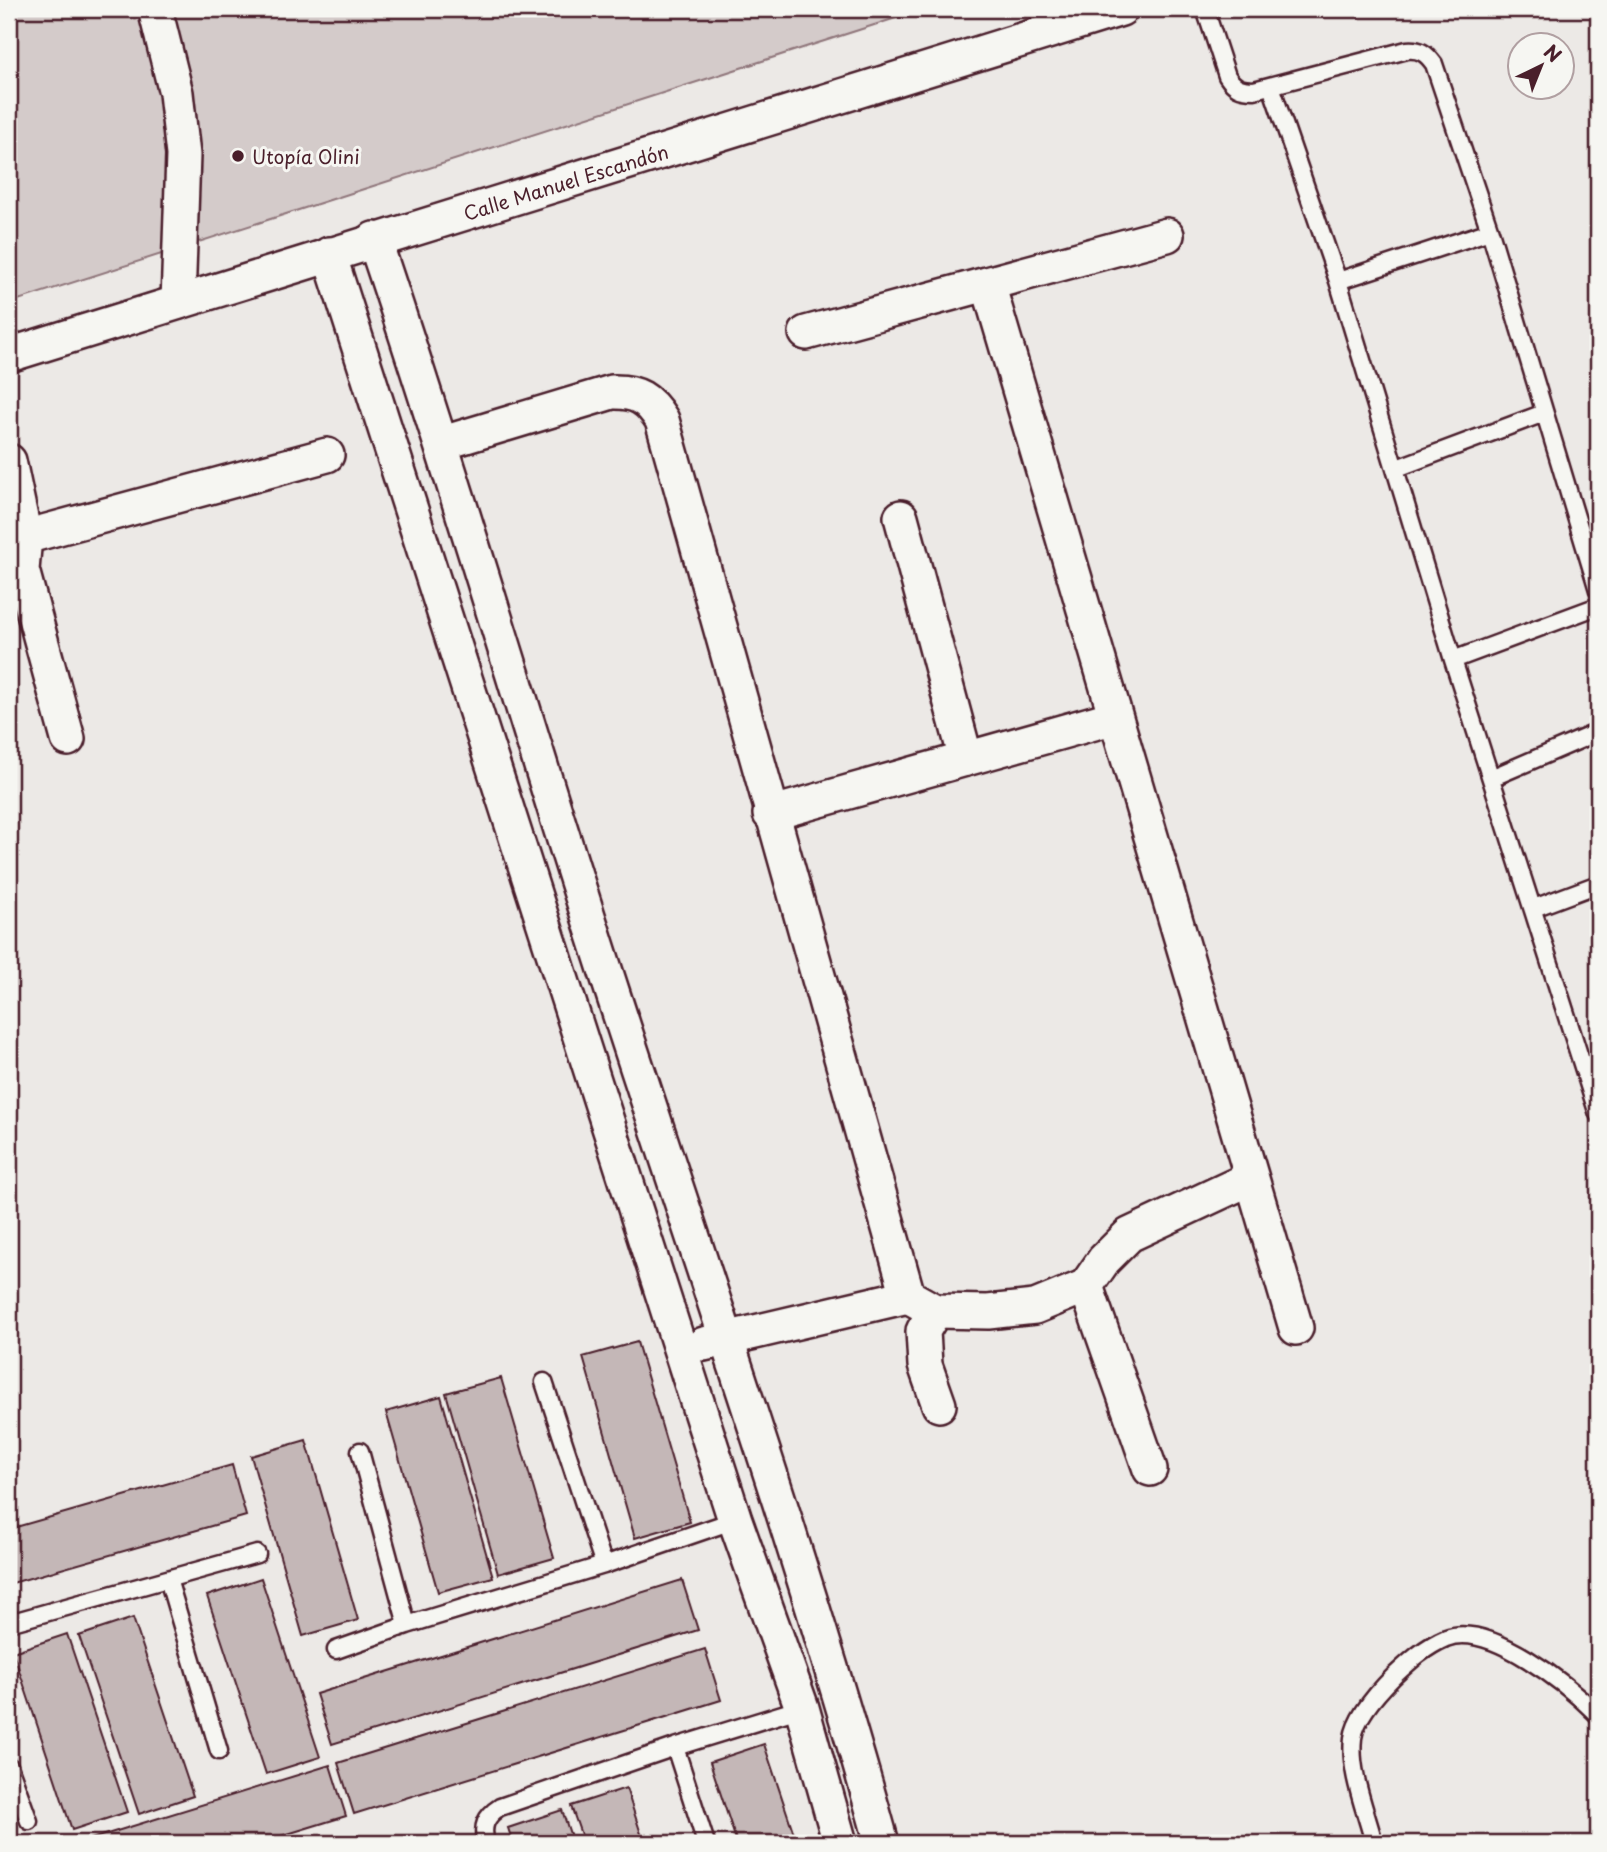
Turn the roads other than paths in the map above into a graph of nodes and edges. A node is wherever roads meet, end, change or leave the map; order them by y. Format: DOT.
graph roads {
  1 [pos="155,9"];
  2 [pos="1121,9"];
  3 [pos="1205,9"];
  4 [pos="1271,86"];
  5 [pos="1490,231"];
  6 [pos="1167,235"];
  7 [pos="374,239"];
  8 [pos="329,254"];
  9 [pos="1338,281"];
  10 [pos="988,284"];
  11 [pos="178,302"];
  12 [pos="806,333"];
  13 [pos="9,355"];
  14 [pos="1544,413"];
  15 [pos="443,443"];
  16 [pos="327,455"];
  17 [pos="9,461"];
  18 [pos="1397,468"];
  19 [pos="901,517"];
  20 [pos="25,537"];
  21 [pos="1598,590"];
  22 [pos="1598,606"];
  23 [pos="1453,660"];
  24 [pos="1115,717"];
  25 [pos="1598,732"];
  26 [pos="68,739"];
  27 [pos="966,759"];
  28 [pos="1491,778"];
  29 [pos="771,814"];
  30 [pos="560,831"];
  31 [pos="519,843"];
  32 [pos="1598,884"];
  33 [pos="1534,908"];
  34 [pos="1598,1114"];
  35 [pos="1251,1178"];
  36 [pos="1086,1286"];
  37 [pos="921,1303"];
  38 [pos="1296,1328"];
  39 [pos="724,1338"];
  40 [pos="681,1350"];
  41 [pos="544,1382"];
  42 [pos="939,1405"];
  43 [pos="360,1451"];
  44 [pos="1150,1469"];
  45 [pos="779,1504"];
  46 [pos="735,1520"];
  47 [pos="257,1554"];
  48 [pos="604,1565"];
  49 [pos="167,1579"];
  50 [pos="9,1623"];
  51 [pos="407,1625"];
  52 [pos="336,1650"];
  53 [pos="840,1694"];
  54 [pos="802,1708"];
  55 [pos="1598,1715"];
  56 [pos="675,1747"];
  57 [pos="219,1751"];
  58 [pos="9,1766"];
  59 [pos="29,1821"];
  60 [pos="486,1843"];
  61 [pos="706,1843"];
  62 [pos="840,1843"];
  63 [pos="882,1843"];
  64 [pos="1374,1843"];
  1 -- 11 [label="street"];
  2 -- 7 [label="street, Calle Manuel Escandón"];
  3 -- 4 [label="lane"];
  4 -- 5 [label="lane"];
  4 -- 9 [label="lane"];
  5 -- 9 [label="lane"];
  5 -- 14 [label="lane"];
  6 -- 10 [label="street"];
  7 -- 8 [label="street, Calle Manuel Escandón"];
  7 -- 15 [label="street"];
  8 -- 11 [label="street, Calle Manuel Escandón"];
  8 -- 31 [label="street"];
  9 -- 18 [label="lane"];
  10 -- 12 [label="street"];
  10 -- 24 [label="street"];
  11 -- 13 [label="street, Calle Manuel Escandón"];
  14 -- 18 [label="lane"];
  14 -- 21 [label="lane"];
  15 -- 29 [label="street"];
  15 -- 30 [label="street"];
  16 -- 20 [label="street"];
  17 -- 20 [label="street"];
  18 -- 23 [label="lane"];
  19 -- 27 [label="street"];
  20 -- 26 [label="street"];
  22 -- 23 [label="lane"];
  23 -- 28 [label="lane"];
  24 -- 27 [label="street"];
  24 -- 35 [label="street"];
  25 -- 28 [label="lane"];
  27 -- 29 [label="street"];
  28 -- 33 [label="lane"];
  29 -- 37 [label="street"];
  30 -- 31 [label="street"];
  30 -- 39 [label="street"];
  31 -- 40 [label="street"];
  32 -- 33 [label="lane"];
  33 -- 34 [label="lane"];
  35 -- 36 [label="street"];
  35 -- 38 [label="street"];
  36 -- 37 [label="street"];
  36 -- 44 [label="street"];
  37 -- 39 [label="street"];
  37 -- 42 [label="street"];
  39 -- 40 [label="street"];
  39 -- 45 [label="street"];
  40 -- 46 [label="street"];
  41 -- 48 [label="lane"];
  43 -- 51 [label="lane"];
  45 -- 46 [label="street"];
  45 -- 53 [label="street"];
  46 -- 48 [label="lane"];
  46 -- 54 [label="street"];
  47 -- 49 [label="lane"];
  48 -- 51 [label="lane"];
  49 -- 50 [label="lane"];
  49 -- 57 [label="lane"];
  51 -- 52 [label="lane"];
  53 -- 54 [label="street"];
  53 -- 63 [label="street"];
  54 -- 56 [label="lane"];
  54 -- 62 [label="street"];
  55 -- 64 [label="lane"];
  56 -- 60 [label="lane"];
  56 -- 61 [label="lane"];
  58 -- 59 [label="lane"];
}
